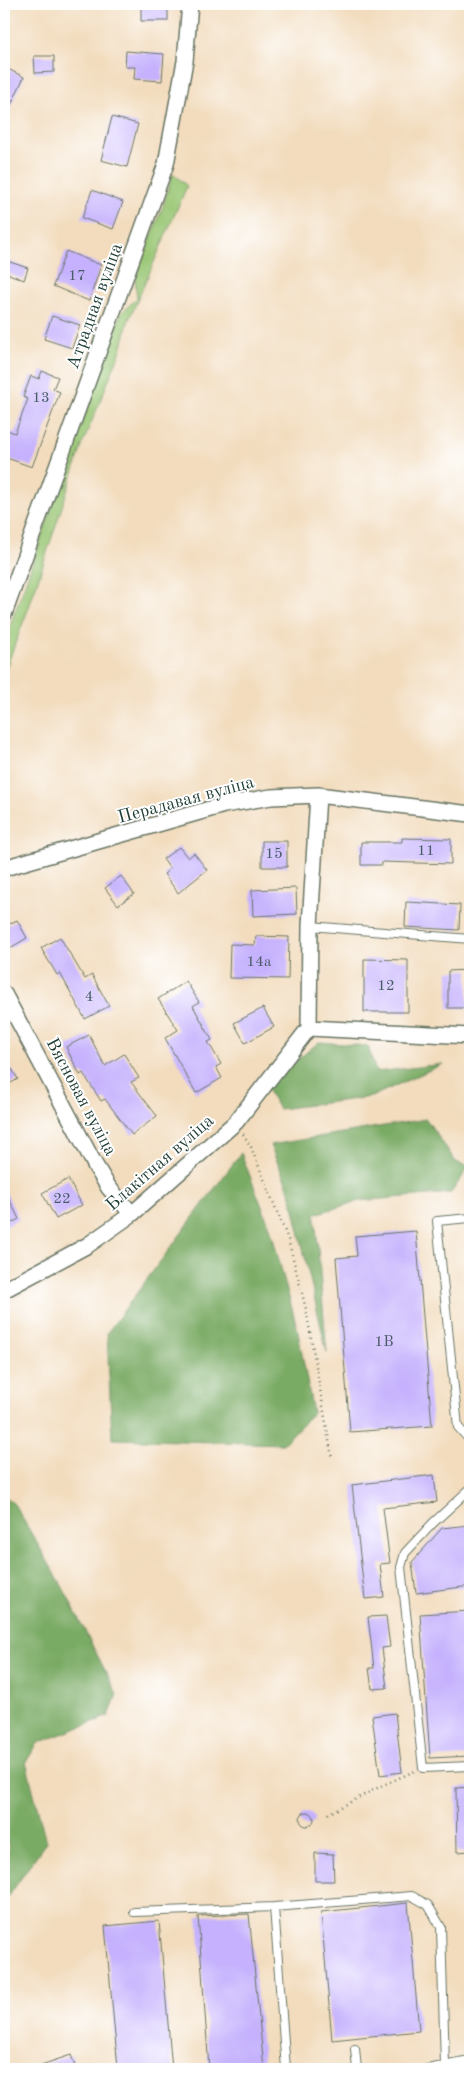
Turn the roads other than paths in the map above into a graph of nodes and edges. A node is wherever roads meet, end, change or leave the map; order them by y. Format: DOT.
graph roads {
  1 [pos="190,4"];
  2 [pos="4,614"];
  3 [pos="318,795"];
  4 [pos="470,814"];
  5 [pos="4,868"];
  6 [pos="310,926"];
  7 [pos="470,939"];
  8 [pos="4,994"];
  9 [pos="309,1028"];
  10 [pos="470,1036"];
  11 [pos="132,1214"];
  12 [pos="470,1218"];
  13 [pos="4,1290"];
  14 [pos="470,1437"];
  15 [pos="470,1489"];
  16 [pos="470,1766"];
  17 [pos="274,1908"];
  18 [pos="134,1912"];
  19 [pos="355,2049"];
  20 [pos="470,2061"];
  21 [pos="445,2066"];
  22 [pos="286,2069"];
  23 [pos="358,2069"];
  24 [pos="427,2069"];
  1 -- 2 [label="street, Атрадная вуліца"];
  3 -- 4 [label="street, Перадавая вуліца"];
  3 -- 5 [label="street, Перадавая вуліца"];
  3 -- 6 [label="street"];
  6 -- 7 [label="lane"];
  6 -- 9 [label="street"];
  8 -- 11 [label="street, Вясновая вуліца"];
  9 -- 10 [label="street"];
  9 -- 11 [label="street, Блакітная вуліца"];
  11 -- 13 [label="street, Блакітная вуліца"];
  12 -- 14 [label="lane"];
  15 -- 16 [label="lane"];
  17 -- 18 [label="lane"];
  17 -- 21 [label="lane"];
  17 -- 22 [label="lane"];
  19 -- 23 [label="lane"];
  20 -- 21 [label="lane"];
  21 -- 24 [label="lane"];
}
